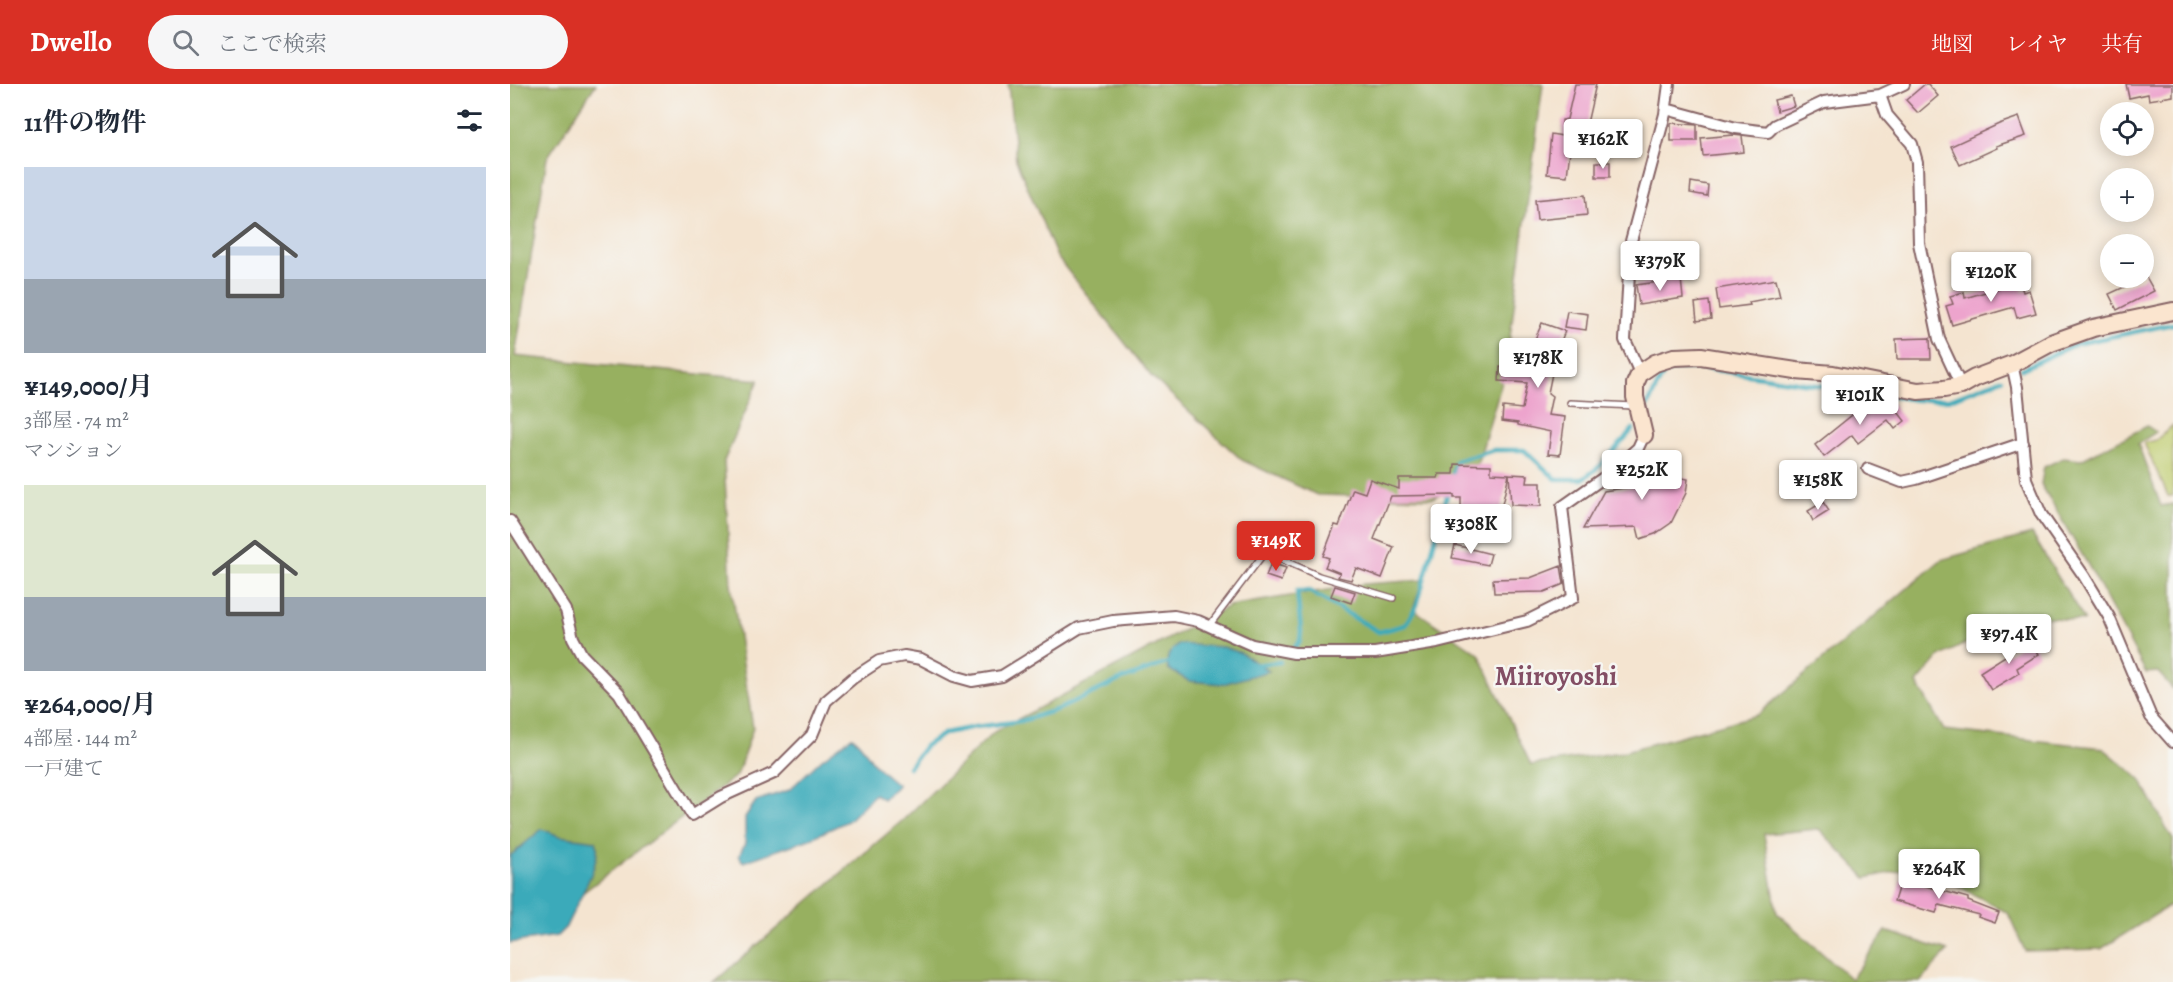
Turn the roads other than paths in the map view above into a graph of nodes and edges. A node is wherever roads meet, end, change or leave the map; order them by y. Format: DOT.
graph roads {
  1 [pos="1669,84"];
  2 [pos="1904,84"];
  3 [pos="1880,95"];
  4 [pos="1666,109"];
  5 [pos="2173,311"];
  6 [pos="2012,364"];
  7 [pos="1640,373"];
  8 [pos="1961,386"];
  9 [pos="1570,403"];
  10 [pos="1637,406"];
  11 [pos="1644,435"];
  12 [pos="2023,443"];
  13 [pos="1868,469"];
  14 [pos="510,521"];
  15 [pos="1393,598"];
  16 [pos="1209,626"];
  17 [pos="2173,742"];
  1 -- 4 [label="street"];
  2 -- 3 [label="street"];
  3 -- 4 [label="street"];
  3 -- 8 [label="street"];
  4 -- 7 [label="street"];
  5 -- 6 [label="street"];
  6 -- 8 [label="street"];
  6 -- 12 [label="street"];
  7 -- 8 [label="street"];
  7 -- 10 [label="street"];
  9 -- 10 [label="lane"];
  10 -- 11 [label="street"];
  11 -- 16 [label="street"];
  12 -- 13 [label="street"];
  12 -- 17 [label="street"];
  14 -- 16 [label="street"];
  15 -- 16 [label="lane"];
}
